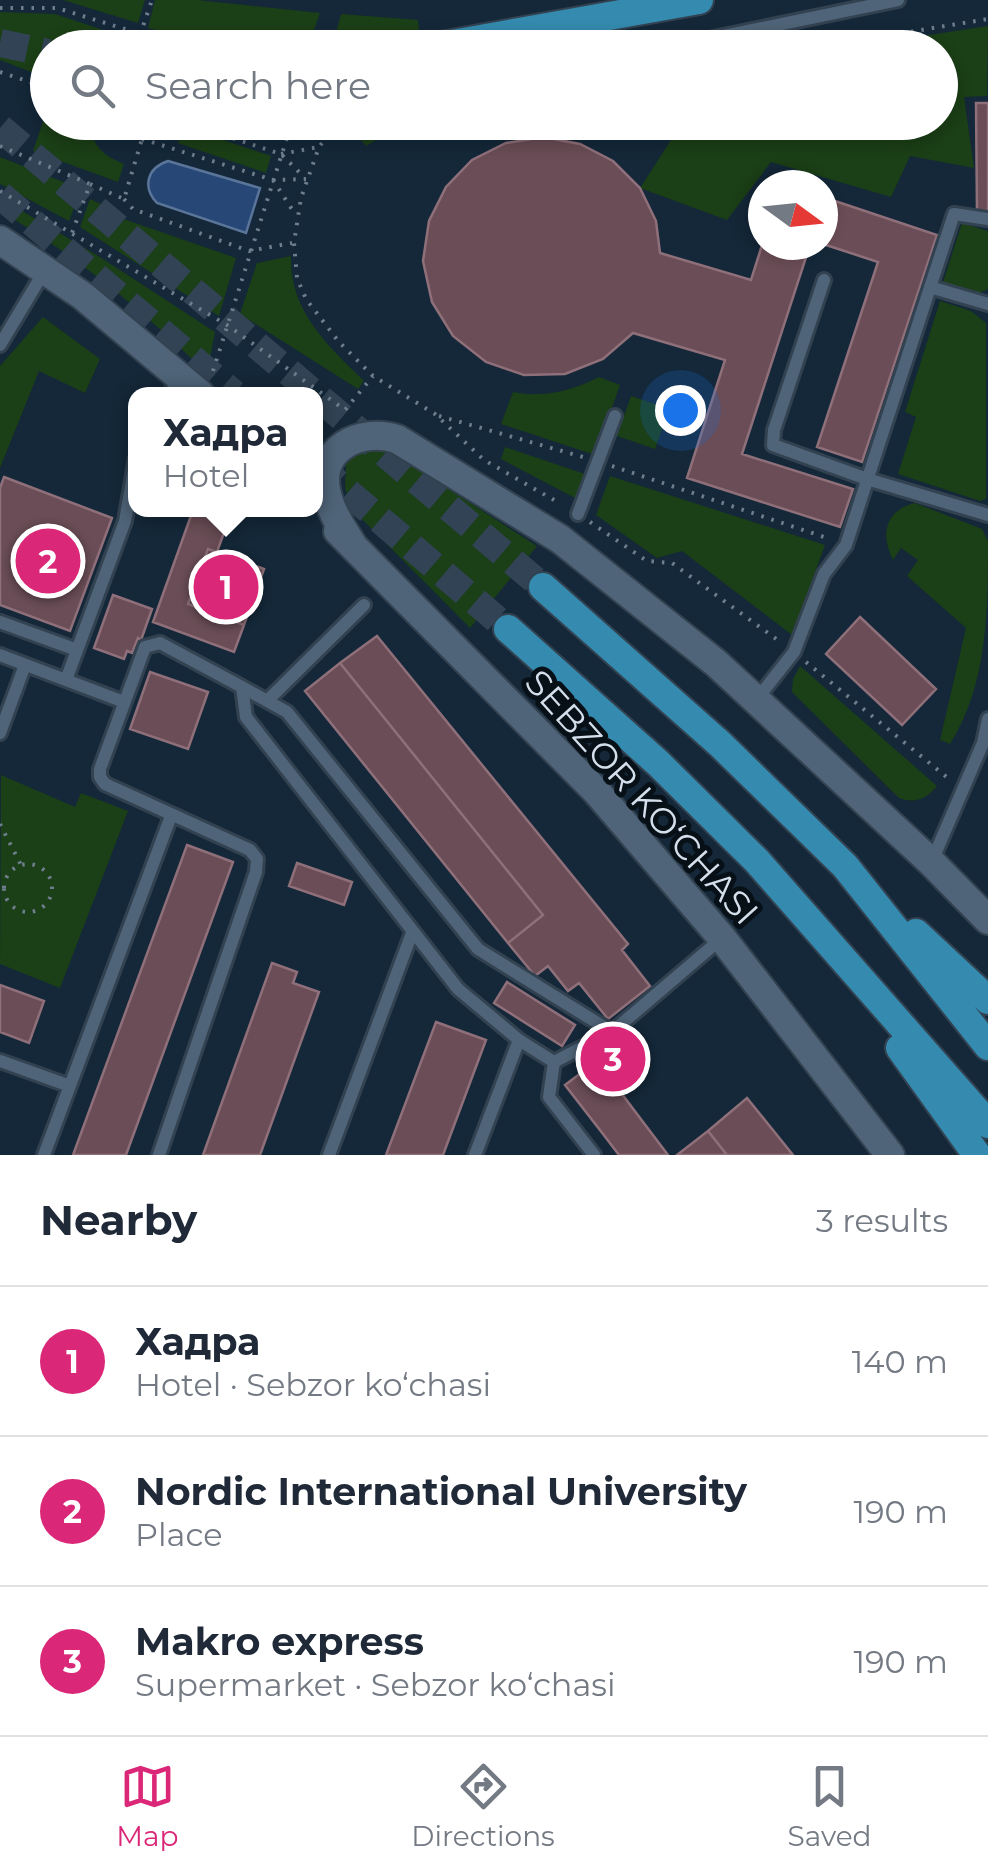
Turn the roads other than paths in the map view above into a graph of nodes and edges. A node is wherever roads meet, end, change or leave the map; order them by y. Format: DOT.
graph roads {
  1 [pos="699,0"];
  2 [pos="898,0"];
  3 [pos="531,30"];
  4 [pos="752,30"];
  5 [pos="988,219"];
  6 [pos="0,240"];
  7 [pos="46,269"];
  8 [pos="824,280"];
  9 [pos="930,287"];
  10 [pos="988,304"];
  11 [pos="0,344"];
  12 [pos="191,386"];
  13 [pos="614,416"];
  14 [pos="866,479"];
  15 [pos="128,492"];
  16 [pos="578,514"];
  17 [pos="323,516"];
  18 [pos="988,516"];
  19 [pos="352,544"];
  20 [pos="543,586"];
  21 [pos="364,605"];
  22 [pos="0,622"];
  23 [pos="508,628"];
  24 [pos="77,650"];
  25 [pos="0,655"];
  26 [pos="25,665"];
  27 [pos="66,680"];
  28 [pos="242,686"];
  29 [pos="269,699"];
  30 [pos="757,700"];
  31 [pos="124,702"];
  32 [pos="988,719"];
  33 [pos="0,733"];
  34 [pos="170,816"];
  35 [pos="931,862"];
  36 [pos="845,866"];
  37 [pos="803,912"];
  38 [pos="988,920"];
  39 [pos="412,932"];
  40 [pos="722,938"];
  41 [pos="988,1000"];
  42 [pos="612,1032"];
  43 [pos="519,1040"];
  44 [pos="988,1046"];
  45 [pos="0,1061"];
  46 [pos="554,1062"];
  47 [pos="70,1086"];
  48 [pos="988,1124"];
  49 [pos="44,1155"];
  50 [pos="159,1155"];
  51 [pos="329,1155"];
  52 [pos="475,1155"];
  53 [pos="594,1155"];
  54 [pos="890,1155"];
  55 [pos="977,1155"];
  1 -- 3 [label="main road"];
  2 -- 4 [label="lane"];
  5 -- 9 [label="lane"];
  6 -- 7 [label="street"];
  7 -- 11 [label="lane"];
  7 -- 12 [label="street"];
  8 -- 14 [label="lane"];
  9 -- 10 [label="lane"];
  9 -- 14 [label="lane"];
  13 -- 16 [label="lane"];
  14 -- 18 [label="lane"];
  14 -- 30 [label="lane"];
  15 -- 24 [label="lane"];
  17 -- 19 [label="street, SEBZOR KO‘CHASI"];
  19 -- 30 [label="street"];
  19 -- 40 [label="street, SEBZOR KO‘CHASI"];
  20 -- 36 [label="main road"];
  21 -- 29 [label="lane"];
  22 -- 24 [label="lane"];
  23 -- 37 [label="main road, SEBZOR KO‘CHASI"];
  24 -- 27 [label="lane"];
  25 -- 26 [label="lane"];
  26 -- 27 [label="lane"];
  26 -- 33 [label="lane"];
  27 -- 31 [label="lane"];
  28 -- 29 [label="lane"];
  28 -- 31 [label="lane"];
  28 -- 39 [label="lane"];
  29 -- 42 [label="lane"];
  30 -- 35 [label="street"];
  31 -- 34 [label="lane"];
  32 -- 35 [label="lane"];
  34 -- 47 [label="lane"];
  34 -- 50 [label="lane"];
  35 -- 38 [label="street"];
  36 -- 41 [label="main road"];
  36 -- 44 [label="main road"];
  37 -- 48 [label="main road, SEBZOR KO‘CHASI"];
  37 -- 55 [label="main road"];
  39 -- 43 [label="lane"];
  39 -- 51 [label="lane"];
  40 -- 42 [label="lane"];
  40 -- 54 [label="street, SEBZOR KO‘CHASI"];
  42 -- 46 [label="lane"];
  43 -- 46 [label="lane"];
  43 -- 52 [label="lane"];
  45 -- 47 [label="lane"];
  46 -- 53 [label="lane"];
  47 -- 49 [label="lane"];
}
